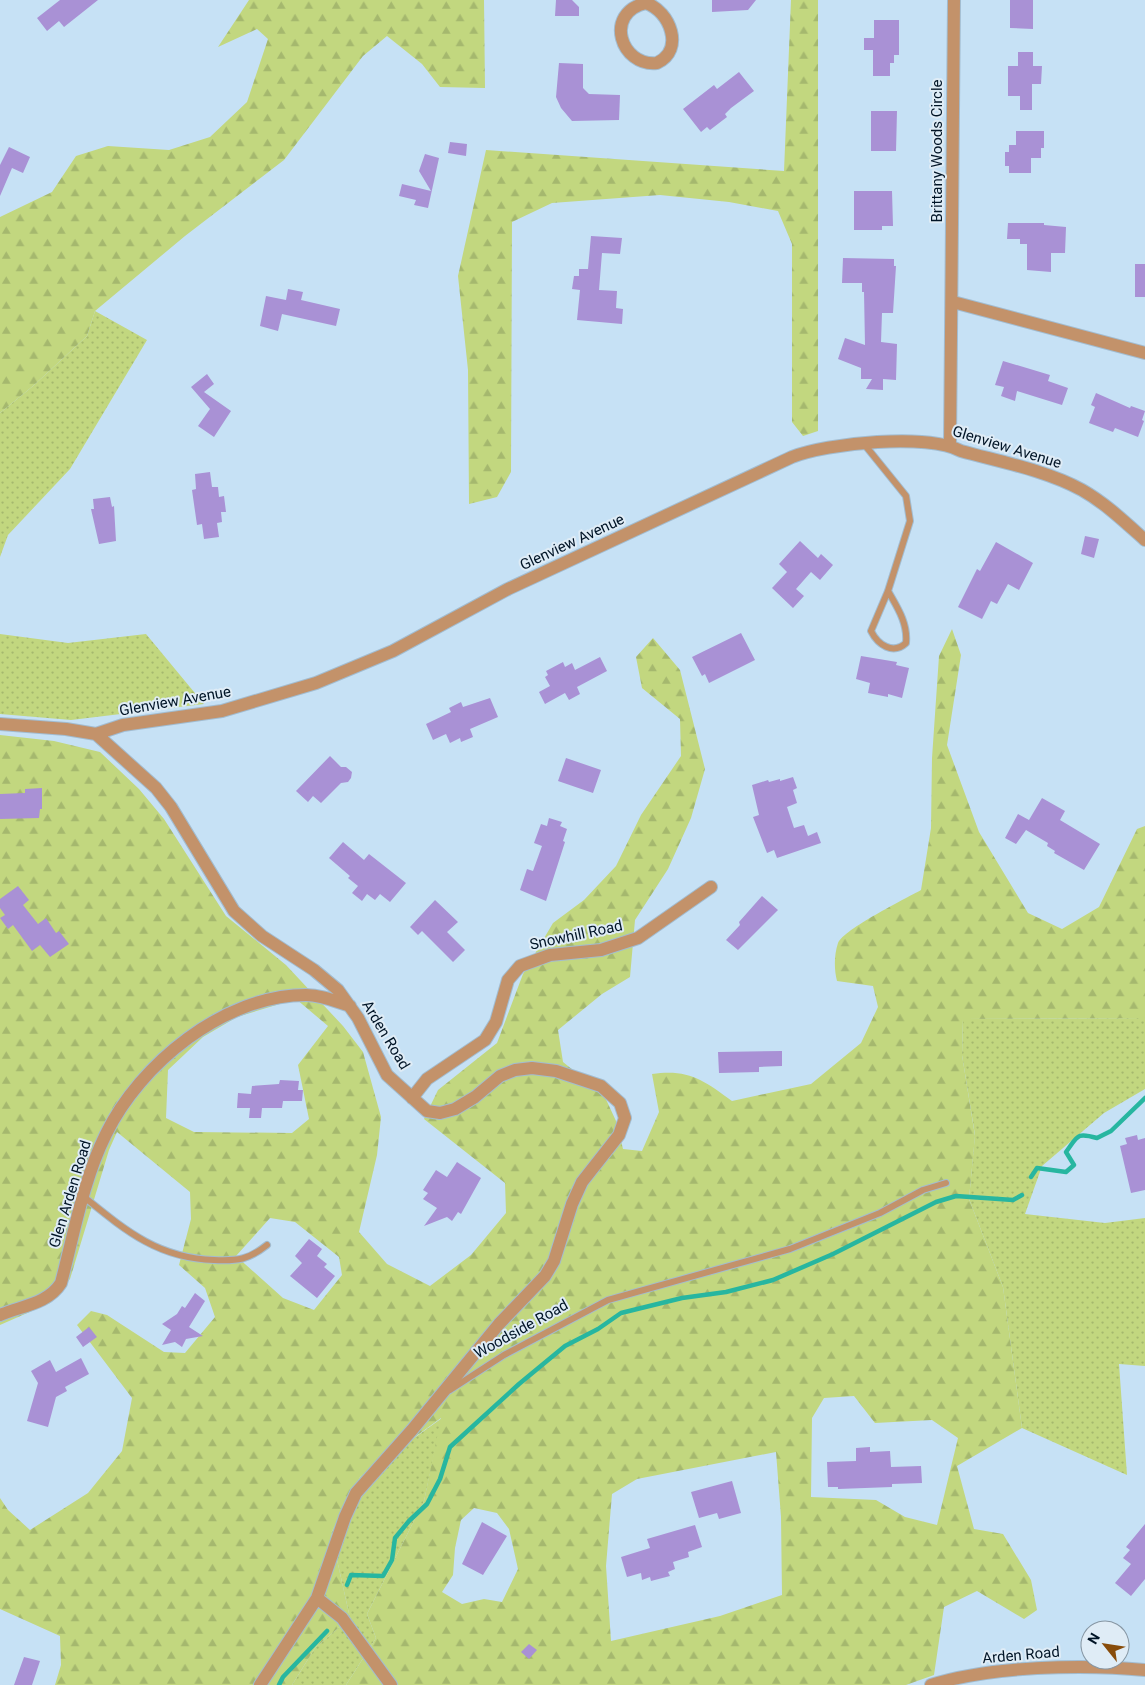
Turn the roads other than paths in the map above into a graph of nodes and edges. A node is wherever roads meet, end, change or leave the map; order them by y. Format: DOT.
graph roads {
  1 [pos="954,0"];
  2 [pos="646,2"];
  3 [pos="952,302"];
  4 [pos="1145,353"];
  5 [pos="864,444"];
  6 [pos="950,445"];
  7 [pos="1145,540"];
  8 [pos="888,590"];
  9 [pos="0,724"];
  10 [pos="96,734"];
  11 [pos="711,887"];
  12 [pos="350,1006"];
  13 [pos="412,1098"];
  14 [pos="946,1183"];
  15 [pos="84,1197"];
  16 [pos="267,1245"];
  17 [pos="0,1315"];
  18 [pos="438,1397"];
  19 [pos="317,1598"];
  20 [pos="1145,1670"];
  21 [pos="260,1685"];
  22 [pos="391,1685"];
  23 [pos="931,1685"];
  1 -- 3 [label="street, Brittany Woods Circle"];
  2 -- 2 [label="street"];
  3 -- 4 [label="street"];
  3 -- 6 [label="street, Brittany Woods Circle"];
  5 -- 6 [label="street, Glenview Avenue"];
  5 -- 8 [label="lane"];
  5 -- 10 [label="street, Glenview Avenue"];
  6 -- 7 [label="street, Glenview Avenue"];
  8 -- 8 [label="lane"];
  9 -- 10 [label="street, Glenview Avenue"];
  10 -- 12 [label="street, Arden Road"];
  11 -- 13 [label="street, Snowhill Road"];
  12 -- 13 [label="street, Arden Road"];
  12 -- 15 [label="street, Glen Arden Road"];
  13 -- 18 [label="street, Arden Road"];
  14 -- 18 [label="lane, Woodside Road"];
  15 -- 16 [label="lane"];
  15 -- 17 [label="street, Glen Arden Road"];
  18 -- 19 [label="street, Woodside Road"];
  19 -- 21 [label="street, Woodside Road"];
  19 -- 22 [label="street"];
  20 -- 23 [label="street, Arden Road"];
}
